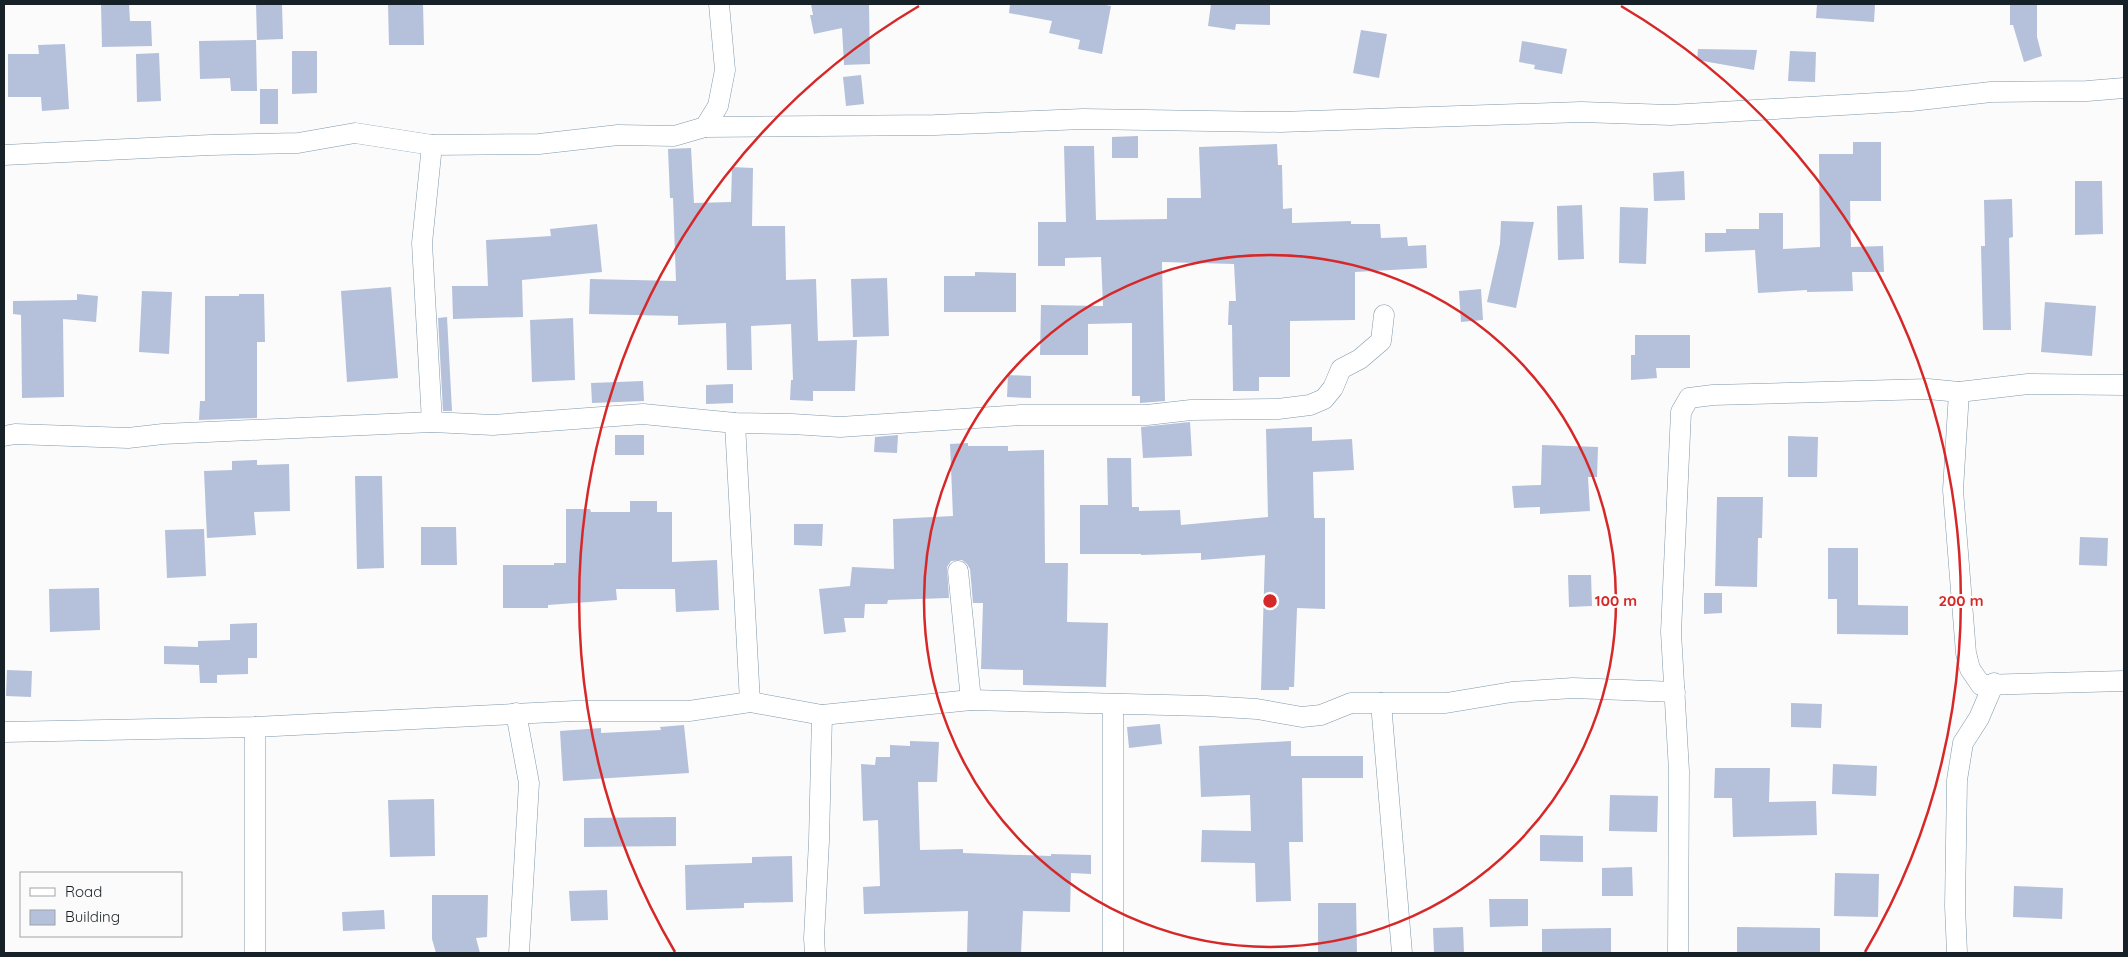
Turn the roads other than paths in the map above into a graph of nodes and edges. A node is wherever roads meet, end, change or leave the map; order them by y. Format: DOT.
graph roads {
  1 [pos="719,4"];
  2 [pos="2124,88"];
  3 [pos="705,127"];
  4 [pos="432,144"];
  5 [pos="4,155"];
  6 [pos="1384,315"];
  7 [pos="2124,385"];
  8 [pos="1959,392"];
  9 [pos="432,422"];
  10 [pos="735,423"];
  11 [pos="4,436"];
  12 [pos="958,572"];
  13 [pos="2124,681"];
  14 [pos="1994,684"];
  15 [pos="1674,692"];
  16 [pos="971,700"];
  17 [pos="750,702"];
  18 [pos="1381,703"];
  19 [pos="1113,704"];
  20 [pos="516,713"];
  21 [pos="822,715"];
  22 [pos="255,727"];
  23 [pos="4,732"];
  24 [pos="255,953"];
  25 [pos="519,953"];
  26 [pos="815,953"];
  27 [pos="1113,953"];
  28 [pos="1402,953"];
  29 [pos="1678,953"];
  30 [pos="1958,953"];
  1 -- 3 [label="street"];
  2 -- 3 [label="street"];
  3 -- 4 [label="street"];
  4 -- 5 [label="street"];
  4 -- 9 [label="street"];
  6 -- 10 [label="street"];
  7 -- 8 [label="street"];
  8 -- 14 [label="street"];
  8 -- 15 [label="street"];
  9 -- 10 [label="street"];
  9 -- 11 [label="street"];
  10 -- 17 [label="street"];
  12 -- 16 [label="street"];
  13 -- 14 [label="street"];
  14 -- 30 [label="street"];
  15 -- 18 [label="street"];
  15 -- 29 [label="street"];
  16 -- 19 [label="street"];
  16 -- 21 [label="street"];
  17 -- 20 [label="street"];
  17 -- 21 [label="street"];
  18 -- 19 [label="street"];
  18 -- 28 [label="street"];
  19 -- 27 [label="street"];
  20 -- 22 [label="street"];
  20 -- 25 [label="street"];
  21 -- 26 [label="street"];
  22 -- 23 [label="street"];
  22 -- 24 [label="street"];
}
